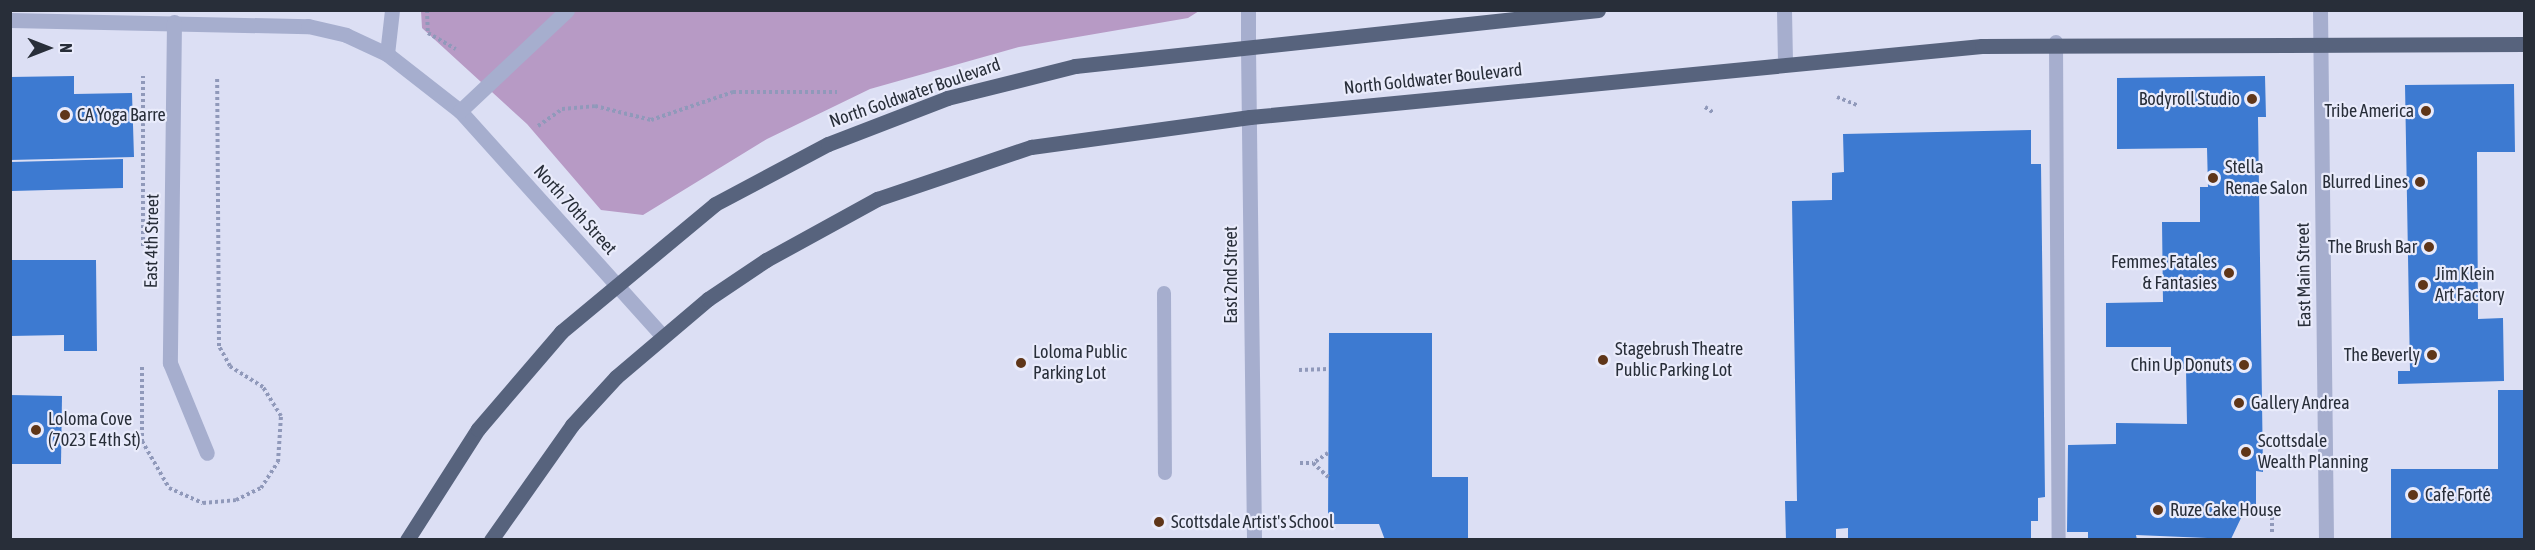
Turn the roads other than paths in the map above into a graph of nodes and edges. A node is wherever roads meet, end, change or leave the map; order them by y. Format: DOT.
graph roads {
  1 [pos="392,10"];
  2 [pos="567,10"];
  3 [pos="1248,10"];
  4 [pos="1598,10"];
  5 [pos="1784,10"];
  6 [pos="2320,10"];
  7 [pos="1523,15"];
  8 [pos="174,16"];
  9 [pos="10,20"];
  10 [pos="2056,42"];
  11 [pos="2321,43"];
  12 [pos="2524,44"];
  13 [pos="1248,47"];
  14 [pos="387,54"];
  15 [pos="1785,63"];
  16 [pos="460,111"];
  17 [pos="1250,117"];
  18 [pos="614,283"];
  19 [pos="1164,293"];
  20 [pos="662,335"];
  21 [pos="207,453"];
  22 [pos="1165,473"];
  23 [pos="407,540"];
  24 [pos="490,540"];
  25 [pos="1254,540"];
  26 [pos="2059,540"];
  27 [pos="2326,540"];
  1 -- 14 [label="street"];
  2 -- 16 [label="street"];
  3 -- 13 [label="street, East 2nd Street"];
  4 -- 7 [label="main road, North Goldwater Boulevard"];
  5 -- 15 [label="street"];
  6 -- 11 [label="street, East Main Street"];
  7 -- 13 [label="main road, North Goldwater Boulevard"];
  8 -- 9 [label="street, North 70th Street"];
  8 -- 14 [label="street, North 70th Street"];
  8 -- 21 [label="street, East 4th Street"];
  10 -- 11 [label="main road, North Goldwater Boulevard"];
  10 -- 15 [label="main road, North Goldwater Boulevard"];
  10 -- 26 [label="lane"];
  11 -- 12 [label="main road, North Goldwater Boulevard"];
  11 -- 27 [label="street, East Main Street"];
  13 -- 17 [label="street, East 2nd Street"];
  13 -- 18 [label="main road, North Goldwater Boulevard"];
  14 -- 16 [label="street, North 70th Street"];
  15 -- 17 [label="main road, North Goldwater Boulevard"];
  16 -- 18 [label="street, North 70th Street"];
  17 -- 20 [label="main road, North Goldwater Boulevard"];
  17 -- 25 [label="street, East 2nd Street"];
  18 -- 20 [label="street, North 70th Street"];
  18 -- 23 [label="main road, North Goldwater Boulevard"];
  19 -- 22 [label="lane"];
  20 -- 24 [label="main road, North Goldwater Boulevard"];
}
